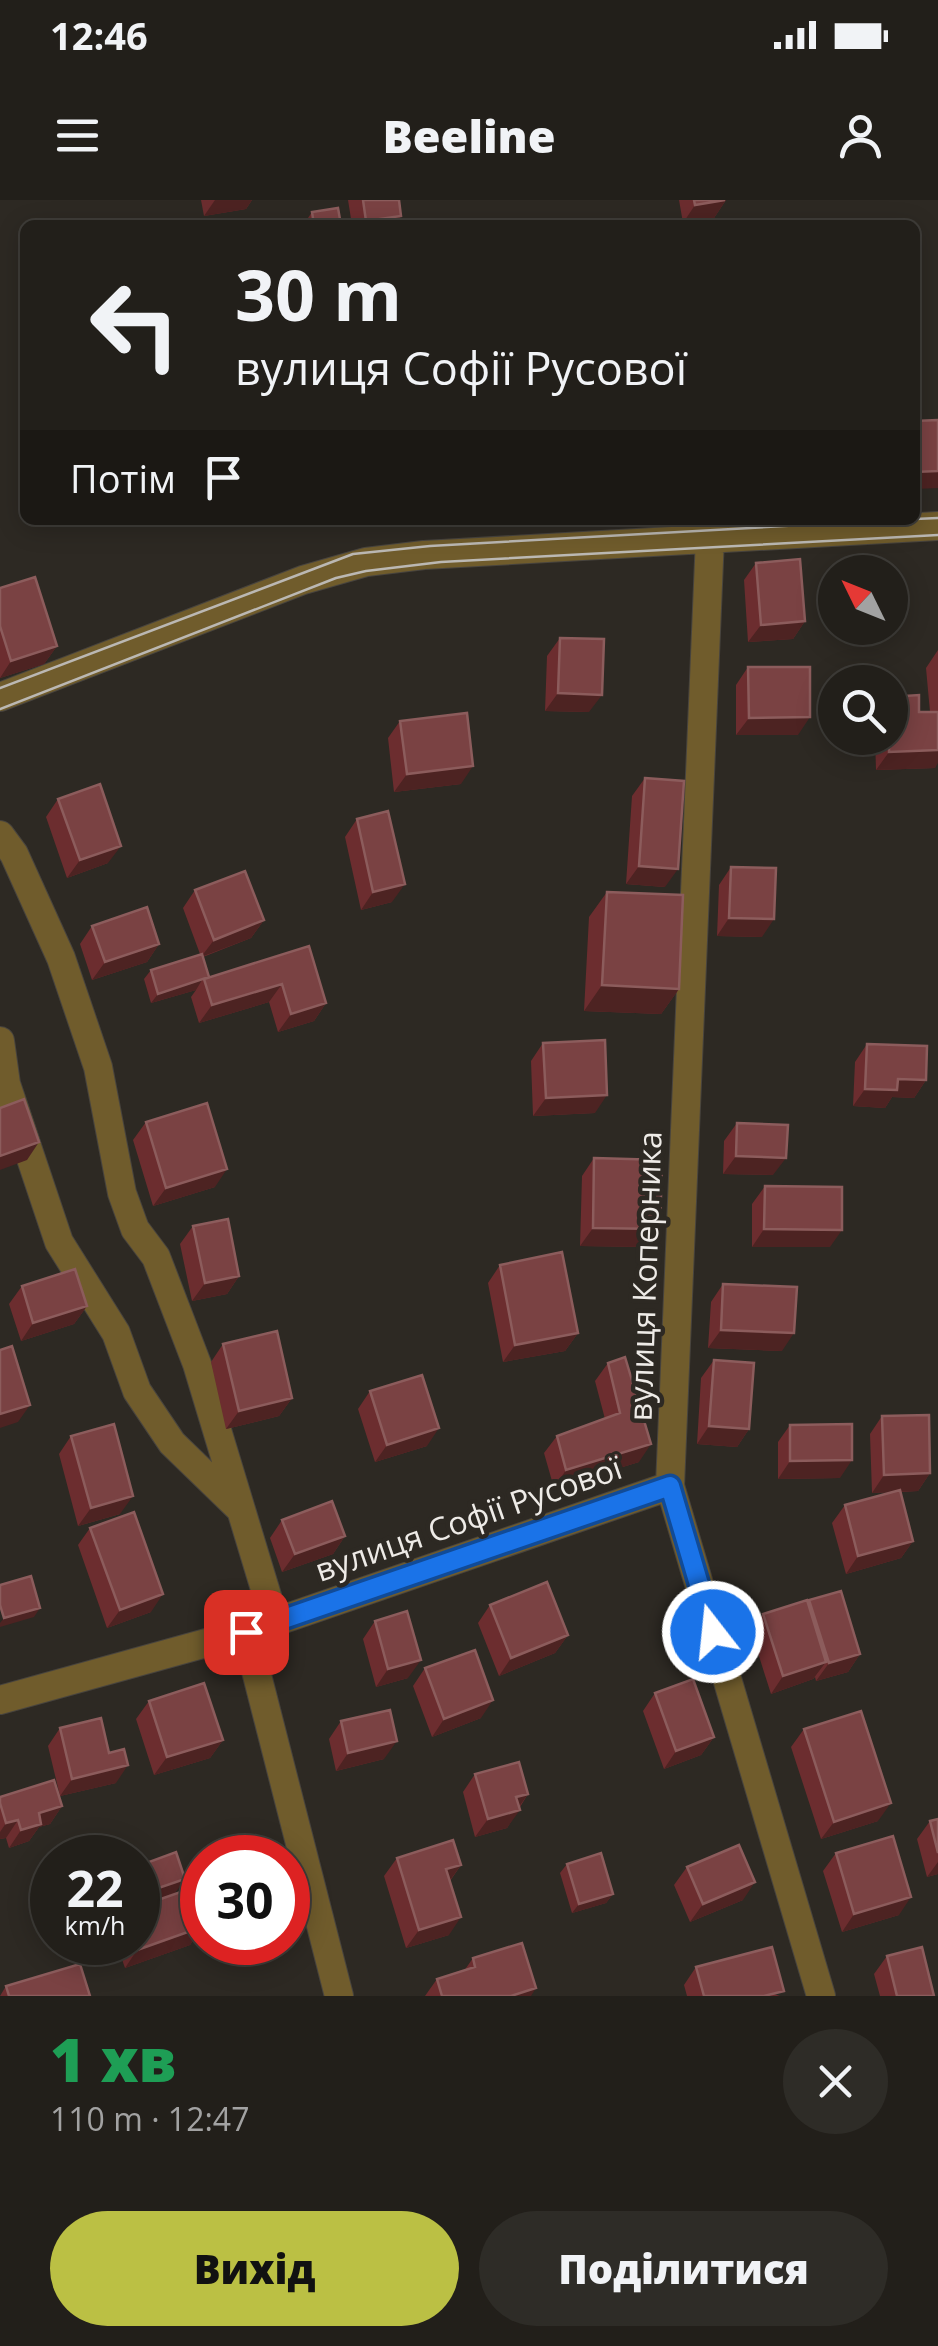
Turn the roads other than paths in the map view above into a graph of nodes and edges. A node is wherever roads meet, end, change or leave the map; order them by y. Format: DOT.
graph roads {
  1 [pos="938,526"];
  2 [pos="710,538"];
  3 [pos="0,697"];
  4 [pos="0,835"];
  5 [pos="0,1041"];
  6 [pos="670,1486"];
  7 [pos="241,1509"];
  8 [pos="246,1632"];
  9 [pos="0,1700"];
  10 [pos="339,1996"];
  11 [pos="821,1996"];
  1 -- 2 [label="street"];
  2 -- 3 [label="street"];
  2 -- 6 [label="street, вулиця Коперника"];
  4 -- 7 [label="street"];
  5 -- 7 [label="street"];
  6 -- 8 [label="street, вулиця Софії Русової"];
  6 -- 11 [label="street, вулиця Коперника"];
  7 -- 8 [label="street"];
  8 -- 9 [label="street, вулиця Софії Русової"];
  8 -- 10 [label="street"];
}
